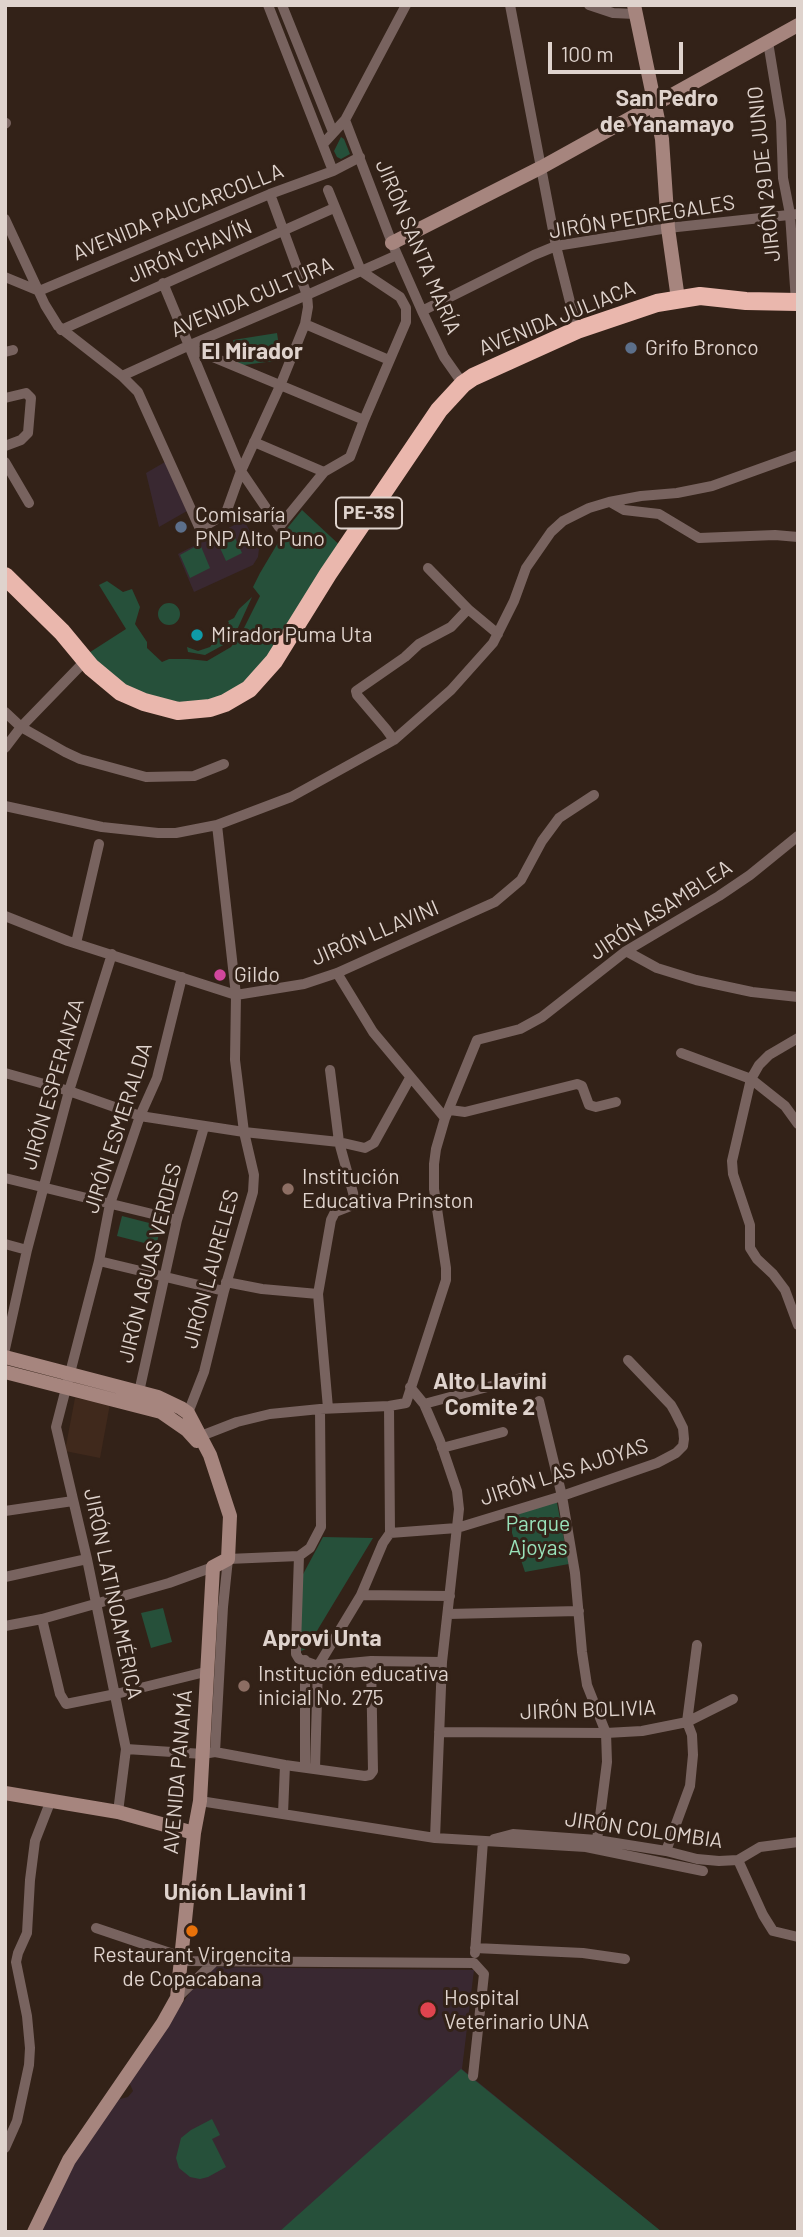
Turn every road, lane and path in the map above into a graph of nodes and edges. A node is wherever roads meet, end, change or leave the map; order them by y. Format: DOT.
graph roads {
  1 [pos="268,5"];
  2 [pos="282,5"];
  3 [pos="406,5"];
  4 [pos="510,5"];
  5 [pos="589,5"];
  6 [pos="635,9"];
  7 [pos="798,25"];
  8 [pos="768,42"];
  9 [pos="654,103"];
  10 [pos="345,120"];
  11 [pos="333,132"];
  12 [pos="323,144"];
  13 [pos="360,157"];
  14 [pos="542,167"];
  15 [pos="333,171"];
  16 [pos="327,190"];
  17 [pos="270,194"];
  18 [pos="334,208"];
  19 [pos="794,214"];
  20 [pos="5,219"];
  21 [pos="668,228"];
  22 [pos="284,232"];
  23 [pos="556,246"];
  24 [pos="394,249"];
  25 [pos="361,271"];
  26 [pos="5,277"];
  27 [pos="22,283"];
  28 [pos="163,283"];
  29 [pos="5,289"];
  30 [pos="39,291"];
  31 [pos="307,295"];
  32 [pos="678,299"];
  33 [pos="797,302"];
  34 [pos="422,311"];
  35 [pos="306,324"];
  36 [pos="61,330"];
  37 [pos="577,330"];
  38 [pos="190,346"];
  39 [pos="389,360"];
  40 [pos="122,376"];
  41 [pos="463,384"];
  42 [pos="280,386"];
  43 [pos="5,398"];
  44 [pos="363,420"];
  45 [pos="254,442"];
  46 [pos="5,446"];
  47 [pos="798,455"];
  48 [pos="5,462"];
  49 [pos="241,471"];
  50 [pos="324,472"];
  51 [pos="610,502"];
  52 [pos="29,503"];
  53 [pos="798,537"];
  54 [pos="428,568"];
  55 [pos="5,576"];
  56 [pos="468,609"];
  57 [pos="498,634"];
  58 [pos="86,661"];
  59 [pos="5,712"];
  60 [pos="21,727"];
  61 [pos="394,740"];
  62 [pos="5,748"];
  63 [pos="224,764"];
  64 [pos="594,795"];
  65 [pos="5,806"];
  66 [pos="217,825"];
  67 [pos="798,836"];
  68 [pos="99,844"];
  69 [pos="5,916"];
  70 [pos="76,943"];
  71 [pos="626,951"];
  72 [pos="112,954"];
  73 [pos="337,973"];
  74 [pos="182,977"];
  75 [pos="236,995"];
  76 [pos="798,997"];
  77 [pos="798,1038"];
  78 [pos="681,1053"];
  79 [pos="330,1070"];
  80 [pos="5,1073"];
  81 [pos="410,1078"];
  82 [pos="751,1079"];
  83 [pos="69,1091"];
  84 [pos="616,1102"];
  85 [pos="447,1114"];
  86 [pos="139,1116"];
  87 [pos="798,1124"];
  88 [pos="204,1127"];
  89 [pos="244,1132"];
  90 [pos="340,1142"];
  91 [pos="5,1178"];
  92 [pos="44,1188"];
  93 [pos="110,1204"];
  94 [pos="177,1220"];
  95 [pos="5,1244"];
  96 [pos="27,1250"];
  97 [pos="99,1261"];
  98 [pos="163,1278"];
  99 [pos="225,1286"];
  100 [pos="318,1294"];
  101 [pos="798,1325"];
  102 [pos="5,1349"];
  103 [pos="5,1357"];
  104 [pos="628,1360"];
  105 [pos="5,1372"];
  106 [pos="521,1378"];
  107 [pos="68,1380"];
  108 [pos="410,1387"];
  109 [pos="139,1392"];
  110 [pos="539,1401"];
  111 [pos="424,1404"];
  112 [pos="128,1405"];
  113 [pos="390,1406"];
  114 [pos="324,1408"];
  115 [pos="188,1413"];
  116 [pos="503,1432"];
  117 [pos="201,1436"];
  118 [pos="442,1448"];
  119 [pos="210,1455"];
  120 [pos="562,1496"];
  121 [pos="73,1501"];
  122 [pos="5,1511"];
  123 [pos="457,1528"];
  124 [pos="390,1533"];
  125 [pos="299,1556"];
  126 [pos="87,1559"];
  127 [pos="228,1559"];
  128 [pos="213,1567"];
  129 [pos="5,1577"];
  130 [pos="361,1595"];
  131 [pos="450,1596"];
  132 [pos="95,1603"];
  133 [pos="579,1611"];
  134 [pos="449,1614"];
  135 [pos="41,1619"];
  136 [pos="5,1626"];
  137 [pos="697,1644"];
  138 [pos="304,1660"];
  139 [pos="371,1661"];
  140 [pos="442,1662"];
  141 [pos="318,1666"];
  142 [pos="209,1671"];
  143 [pos="116,1695"];
  144 [pos="733,1699"];
  145 [pos="687,1722"];
  146 [pos="439,1732"];
  147 [pos="606,1733"];
  148 [pos="126,1749"];
  149 [pos="209,1753"];
  150 [pos="285,1765"];
  151 [pos="310,1767"];
  152 [pos="5,1793"];
  153 [pos="51,1800"];
  154 [pos="200,1801"];
  155 [pos="118,1812"];
  156 [pos="283,1814"];
  157 [pos="194,1833"];
  158 [pos="435,1838"];
  159 [pos="597,1840"];
  160 [pos="483,1842"];
  161 [pos="798,1842"];
  162 [pos="666,1850"];
  163 [pos="738,1860"];
  164 [pos="702,1871"];
  165 [pos="96,1927"];
  166 [pos="798,1937"];
  167 [pos="475,1948"];
  168 [pos="182,1959"];
  169 [pos="625,1959"];
  170 [pos="214,1962"];
  171 [pos="474,1963"];
  172 [pos="177,1998"];
  173 [pos="473,2076"];
  174 [pos="5,2148"];
  175 [pos="34,2232"];
  1 -- 12 [label="street"];
  2 -- 11 [label="street"];
  3 -- 10 [label="street"];
  4 -- 14 [label="street"];
  5 -- 6 [label="street"];
  6 -- 9 [label="street"];
  7 -- 8 [label="street"];
  8 -- 9 [label="street"];
  8 -- 19 [label="street, JIRÓN 29 DE JUNIO"];
  9 -- 14 [label="street"];
  9 -- 21 [label="street"];
  10 -- 11 [label="street"];
  10 -- 13 [label="street, JIRÓN SANTA MARÍA"];
  11 -- 12 [label="street"];
  12 -- 15 [label="street"];
  13 -- 15 [label="street, AVENIDA PAUCARCOLLA"];
  13 -- 24 [label="street, JIRÓN SANTA MARÍA"];
  14 -- 23 [label="street"];
  14 -- 24 [label="street"];
  15 -- 17 [label="street, AVENIDA PAUCARCOLLA"];
  16 -- 18 [label="street"];
  17 -- 22 [label="street"];
  17 -- 30 [label="street, AVENIDA PAUCARCOLLA"];
  18 -- 22 [label="street, JIRÓN CHAVÍN"];
  18 -- 25 [label="street"];
  19 -- 21 [label="street, JIRÓN PEDREGALES"];
  19 -- 33 [label="street, JIRÓN 29 DE JUNIO"];
  20 -- 30 [label="street"];
  21 -- 23 [label="street, JIRÓN PEDREGALES"];
  21 -- 32 [label="street"];
  22 -- 28 [label="street, JIRÓN CHAVÍN"];
  22 -- 31 [label="street"];
  23 -- 34 [label="street, JIRÓN PEDREGALES"];
  23 -- 37 [label="street"];
  24 -- 25 [label="street, AVENIDA CULTURA"];
  24 -- 34 [label="street, JIRÓN SANTA MARÍA"];
  25 -- 31 [label="street, AVENIDA CULTURA"];
  25 -- 39 [label="street"];
  26 -- 27 [label="street"];
  27 -- 29 [label="street"];
  27 -- 30 [label="street"];
  28 -- 36 [label="street, JIRÓN CHAVÍN"];
  28 -- 38 [label="street"];
  30 -- 36 [label="street"];
  31 -- 35 [label="street"];
  31 -- 38 [label="street, AVENIDA CULTURA"];
  32 -- 33 [label="highway, AVENIDA JULIACA / PE-3S"];
  32 -- 37 [label="highway, AVENIDA JULIACA / PE-3S"];
  34 -- 41 [label="street, JIRÓN SANTA MARÍA"];
  35 -- 39 [label="street"];
  35 -- 42 [label="street"];
  36 -- 40 [label="street"];
  37 -- 41 [label="highway, AVENIDA JULIACA / PE-3S"];
  38 -- 40 [label="street, AVENIDA CULTURA"];
  38 -- 42 [label="street"];
  38 -- 49 [label="street"];
  39 -- 44 [label="street"];
  40 -- 49 [label="street"];
  41 -- 58 [label="highway, AVENIDA JULIACA / PE-3S"];
  42 -- 44 [label="street"];
  42 -- 45 [label="street"];
  43 -- 46 [label="street"];
  44 -- 50 [label="street"];
  45 -- 49 [label="street"];
  45 -- 50 [label="street"];
  47 -- 51 [label="street"];
  48 -- 52 [label="street"];
  49 -- 50 [label="street"];
  51 -- 53 [label="street"];
  51 -- 57 [label="street"];
  54 -- 56 [label="street"];
  55 -- 58 [label="highway, AVENIDA JULIACA / PE-3S"];
  56 -- 57 [label="street"];
  56 -- 61 [label="street"];
  57 -- 61 [label="street"];
  58 -- 60 [label="street"];
  59 -- 60 [label="street"];
  60 -- 62 [label="street"];
  60 -- 63 [label="street"];
  61 -- 66 [label="street"];
  64 -- 73 [label="street, JIRÓN LLAVINI"];
  65 -- 66 [label="street"];
  66 -- 75 [label="street, JIRÓN LAURELES"];
  67 -- 71 [label="street, JIRÓN ASAMBLEA"];
  68 -- 70 [label="street"];
  69 -- 70 [label="street, JIRÓN LLAVINI"];
  70 -- 72 [label="street, JIRÓN LLAVINI"];
  71 -- 76 [label="street"];
  71 -- 85 [label="street, JIRÓN ASAMBLEA"];
  72 -- 74 [label="street, JIRÓN LLAVINI"];
  72 -- 83 [label="street, JIRÓN ESPERANZA"];
  73 -- 75 [label="street, JIRÓN LLAVINI"];
  73 -- 81 [label="street"];
  74 -- 75 [label="street, JIRÓN LLAVINI"];
  74 -- 86 [label="street, JIRÓN ESMERALDA"];
  75 -- 89 [label="street, JIRÓN LAURELES"];
  77 -- 82 [label="street"];
  78 -- 82 [label="street"];
  79 -- 90 [label="street"];
  80 -- 83 [label="street"];
  81 -- 85 [label="street"];
  81 -- 90 [label="street"];
  82 -- 87 [label="street"];
  82 -- 101 [label="street"];
  83 -- 86 [label="street"];
  83 -- 92 [label="street, JIRÓN ESPERANZA"];
  84 -- 85 [label="street"];
  85 -- 108 [label="street"];
  86 -- 88 [label="street"];
  86 -- 93 [label="street, JIRÓN ESMERALDA"];
  88 -- 89 [label="street"];
  88 -- 94 [label="street, JIRÓN AGUAS VERDES"];
  89 -- 90 [label="street"];
  89 -- 99 [label="street, JIRÓN LAURELES"];
  90 -- 100 [label="street"];
  91 -- 92 [label="street"];
  92 -- 93 [label="street"];
  92 -- 96 [label="street, JIRÓN ESPERANZA"];
  93 -- 94 [label="street"];
  93 -- 97 [label="street, JIRÓN ESMERALDA"];
  94 -- 98 [label="street, JIRÓN AGUAS VERDES"];
  95 -- 96 [label="street"];
  96 -- 102 [label="street, JIRÓN ESPERANZA"];
  97 -- 98 [label="street"];
  97 -- 107 [label="street, JIRÓN ESMERALDA"];
  98 -- 99 [label="street"];
  98 -- 109 [label="street, JIRÓN AGUAS VERDES"];
  99 -- 100 [label="street"];
  99 -- 115 [label="street, JIRÓN LAURELES"];
  100 -- 114 [label="street"];
  103 -- 107 [label="street, AVENIDA PANAMÁ"];
  104 -- 120 [label="street, JIRÓN LAS AJOYAS"];
  105 -- 107 [label="street, AVENIDA PANAMÁ"];
  106 -- 111 [label="street"];
  107 -- 109 [label="street, AVENIDA PANAMÁ"];
  107 -- 112 [label="street, AVENIDA PANAMÁ"];
  107 -- 121 [label="street, JIRÓN LATINOAMÉRICA"];
  108 -- 111 [label="street"];
  108 -- 113 [label="street"];
  109 -- 112 [label="street, JIRÓN AGUAS VERDES"];
  109 -- 115 [label="street, AVENIDA PANAMÁ"];
  110 -- 120 [label="street"];
  111 -- 118 [label="street"];
  112 -- 119 [label="street, AVENIDA PANAMÁ"];
  113 -- 114 [label="street"];
  113 -- 124 [label="street"];
  114 -- 117 [label="street"];
  114 -- 125 [label="street"];
  115 -- 117 [label="street, AVENIDA PANAMÁ"];
  116 -- 118 [label="street"];
  117 -- 119 [label="street, AVENIDA PANAMÁ"];
  118 -- 123 [label="street"];
  119 -- 127 [label="street, AVENIDA PANAMÁ"];
  120 -- 123 [label="street, JIRÓN LAS AJOYAS"];
  120 -- 133 [label="street"];
  121 -- 122 [label="street"];
  121 -- 126 [label="street, JIRÓN LATINOAMÉRICA"];
  123 -- 124 [label="street, JIRÓN LAS AJOYAS"];
  123 -- 131 [label="street"];
  124 -- 130 [label="street"];
  125 -- 127 [label="street"];
  125 -- 138 [label="street"];
  126 -- 129 [label="street"];
  126 -- 132 [label="street, JIRÓN LATINOAMÉRICA"];
  127 -- 128 [label="street"];
  127 -- 149 [label="street, AVENIDA PANAMÁ"];
  128 -- 132 [label="street"];
  128 -- 142 [label="street, AVENIDA PANAMÁ"];
  130 -- 131 [label="street"];
  130 -- 141 [label="street"];
  131 -- 134 [label="street"];
  132 -- 135 [label="street"];
  132 -- 143 [label="street, JIRÓN LATINOAMÉRICA"];
  133 -- 134 [label="street"];
  133 -- 147 [label="street"];
  134 -- 140 [label="street"];
  135 -- 136 [label="street"];
  135 -- 143 [label="street"];
  137 -- 145 [label="street"];
  138 -- 141 [label="street"];
  138 -- 151 [label="street"];
  139 -- 140 [label="street"];
  139 -- 141 [label="street"];
  139 -- 151 [label="street"];
  140 -- 146 [label="street"];
  141 -- 151 [label="street"];
  142 -- 143 [label="street"];
  142 -- 149 [label="street, AVENIDA PANAMÁ"];
  143 -- 148 [label="street, JIRÓN LATINOAMÉRICA"];
  144 -- 145 [label="street, JIRÓN BOLIVIA"];
  145 -- 147 [label="street, JIRÓN BOLIVIA"];
  145 -- 162 [label="street"];
  146 -- 147 [label="street, JIRÓN BOLIVIA"];
  146 -- 158 [label="street"];
  147 -- 159 [label="street"];
  148 -- 149 [label="street"];
  148 -- 155 [label="street, JIRÓN LATINOAMÉRICA"];
  149 -- 150 [label="street"];
  149 -- 154 [label="street, AVENIDA PANAMÁ"];
  150 -- 151 [label="street"];
  150 -- 156 [label="street"];
  152 -- 153 [label="street"];
  153 -- 155 [label="street"];
  153 -- 174 [label="street"];
  154 -- 156 [label="street, JIRÓN COLOMBIA"];
  154 -- 157 [label="street, AVENIDA PANAMÁ"];
  155 -- 157 [label="street"];
  156 -- 158 [label="street, JIRÓN COLOMBIA"];
  157 -- 168 [label="street, AVENIDA PANAMÁ"];
  158 -- 160 [label="street, JIRÓN COLOMBIA"];
  159 -- 160 [label="street, JIRÓN COLOMBIA"];
  159 -- 162 [label="street, JIRÓN COLOMBIA"];
  160 -- 164 [label="street, JIRÓN COLOMBIA"];
  160 -- 167 [label="street"];
  161 -- 163 [label="street, JIRÓN COLOMBIA"];
  162 -- 163 [label="street, JIRÓN COLOMBIA"];
  163 -- 166 [label="street"];
  165 -- 168 [label="street"];
  167 -- 169 [label="street"];
  167 -- 171 [label="street"];
  168 -- 170 [label="street"];
  168 -- 172 [label="street, AVENIDA PANAMÁ"];
  170 -- 171 [label="street"];
  170 -- 172 [label="street"];
  171 -- 173 [label="street"];
  172 -- 175 [label="street"];
}
